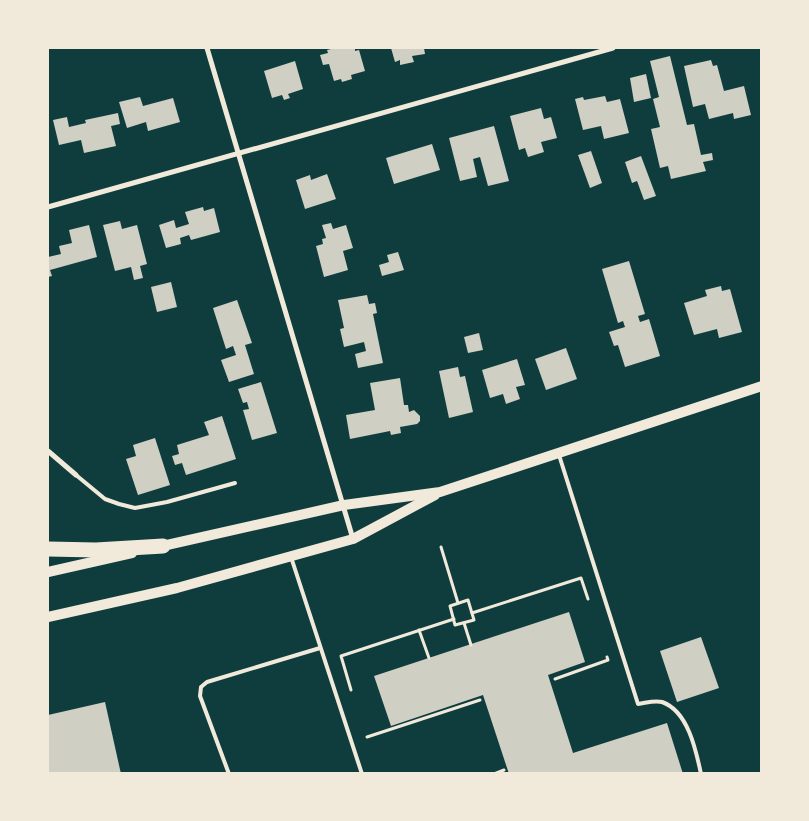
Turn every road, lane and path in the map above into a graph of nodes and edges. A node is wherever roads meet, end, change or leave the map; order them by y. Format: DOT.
graph roads {
  1 [pos="207,48"];
  2 [pos="613,48"];
  3 [pos="239,153"];
  4 [pos="48,207"];
  5 [pos="762,386"];
  6 [pos="48,451"];
  7 [pos="558,453"];
  8 [pos="76,475"];
  9 [pos="235,483"];
  10 [pos="440,492"];
  11 [pos="344,505"];
  12 [pos="353,539"];
  13 [pos="163,546"];
  14 [pos="441,547"];
  15 [pos="48,549"];
  16 [pos="291,557"];
  17 [pos="48,572"];
  18 [pos="458,603"];
  19 [pos="590,605"];
  20 [pos="472,613"];
  21 [pos="48,617"];
  22 [pos="454,619"];
  23 [pos="464,622"];
  24 [pos="419,630"];
  25 [pos="471,645"];
  26 [pos="320,648"];
  27 [pos="605,651"];
  28 [pos="428,658"];
  29 [pos="555,680"];
  30 [pos="352,692"];
  31 [pos="480,700"];
  32 [pos="364,728"];
  33 [pos="367,737"];
  34 [pos="370,746"];
  35 [pos="504,770"];
  36 [pos="229,774"];
  37 [pos="362,774"];
  38 [pos="494,774"];
  39 [pos="700,774"];
  1 -- 3 [label="street"];
  2 -- 3 [label="street"];
  3 -- 4 [label="street"];
  3 -- 11 [label="street"];
  5 -- 7 [label="main road"];
  6 -- 8 [label="street"];
  7 -- 10 [label="main road"];
  7 -- 39 [label="lane"];
  8 -- 9 [label="lane"];
  10 -- 11 [label="main road"];
  10 -- 12 [label="main road"];
  11 -- 12 [label="street"];
  11 -- 13 [label="main road"];
  12 -- 16 [label="main road"];
  13 -- 15 [label="highway"];
  13 -- 17 [label="main road"];
  14 -- 18 [label="path"];
  16 -- 21 [label="main road"];
  16 -- 26 [label="lane"];
  18 -- 20 [label="path"];
  18 -- 22 [label="path"];
  19 -- 20 [label="path"];
  20 -- 23 [label="path"];
  22 -- 23 [label="path"];
  22 -- 24 [label="path"];
  23 -- 25 [label="path"];
  24 -- 28 [label="path"];
  24 -- 30 [label="path"];
  26 -- 36 [label="lane"];
  26 -- 37 [label="lane"];
  27 -- 29 [label="path"];
  31 -- 33 [label="path"];
  32 -- 33 [label="path"];
  33 -- 34 [label="path"];
  35 -- 38 [label="path"];
}
